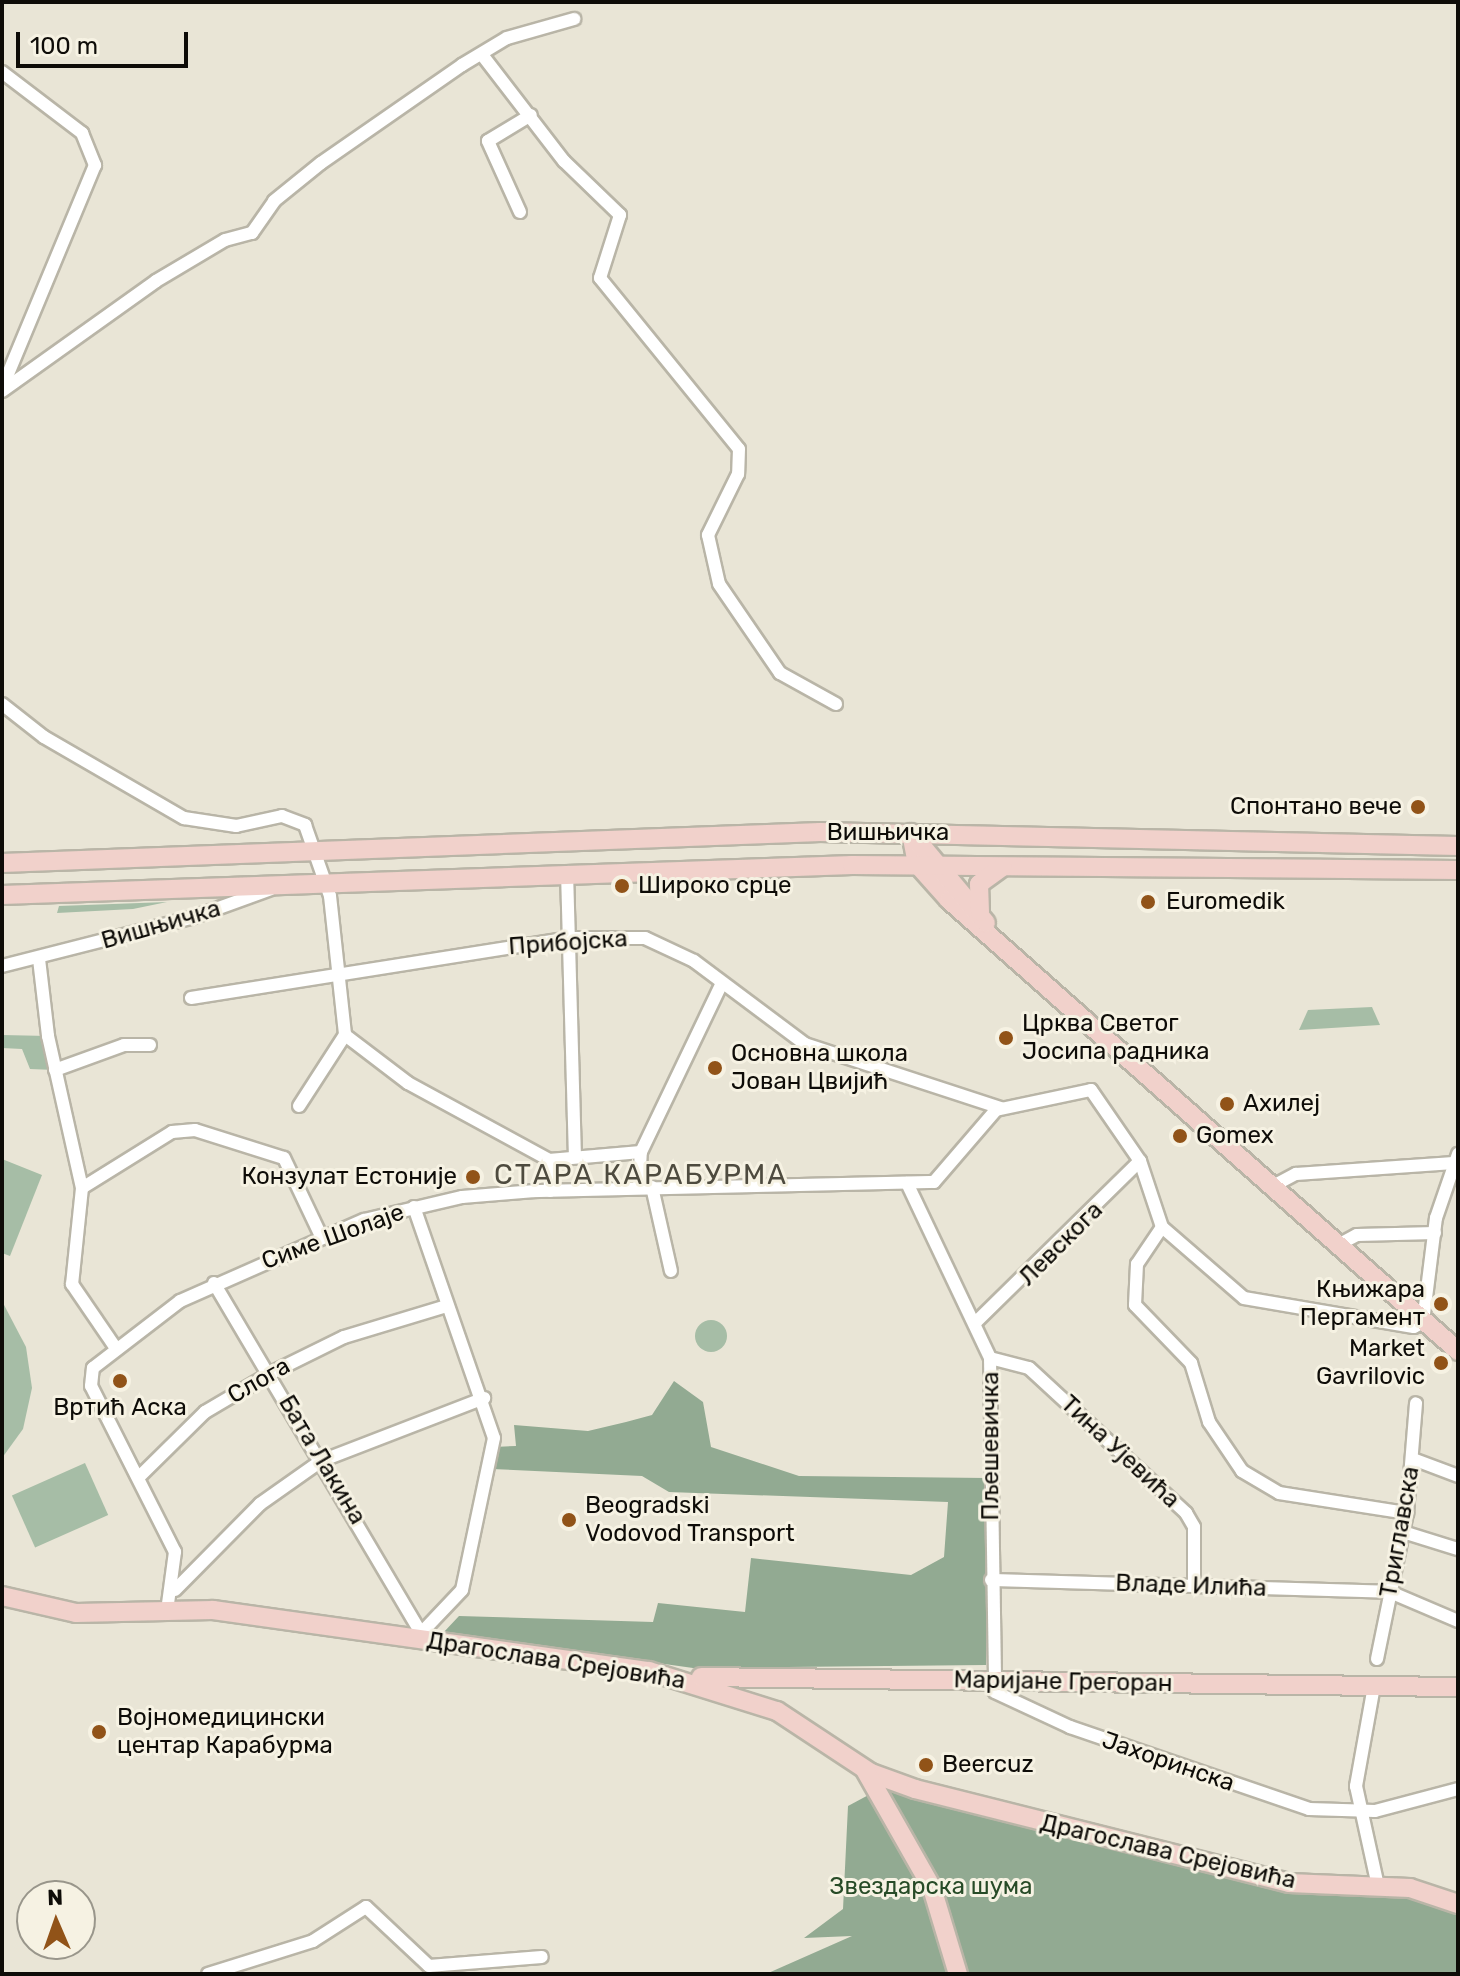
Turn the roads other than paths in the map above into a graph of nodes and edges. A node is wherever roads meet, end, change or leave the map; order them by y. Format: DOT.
graph roads {
  1 [pos="574,19"];
  2 [pos="483,56"];
  3 [pos="2,72"];
  4 [pos="531,115"];
  5 [pos="520,212"];
  6 [pos="2,389"];
  7 [pos="2,704"];
  8 [pos="836,704"];
  9 [pos="911,833"];
  10 [pos="1458,846"];
  11 [pos="318,848"];
  12 [pos="2,863"];
  13 [pos="917,864"];
  14 [pos="942,865"];
  15 [pos="1003,866"];
  16 [pos="1458,870"];
  17 [pos="567,872"];
  18 [pos="327,879"];
  19 [pos="275,881"];
  20 [pos="2,895"];
  21 [pos="982,918"];
  22 [pos="569,938"];
  23 [pos="39,959"];
  24 [pos="1019,962"];
  25 [pos="2,966"];
  26 [pos="335,970"];
  27 [pos="722,983"];
  28 [pos="191,998"];
  29 [pos="345,1035"];
  30 [pos="150,1045"];
  31 [pos="55,1070"];
  32 [pos="299,1106"];
  33 [pos="1001,1108"];
  34 [pos="641,1152"];
  35 [pos="575,1154"];
  36 [pos="1456,1158"];
  37 [pos="549,1160"];
  38 [pos="1140,1161"];
  39 [pos="907,1183"];
  40 [pos="1273,1186"];
  41 [pos="646,1187"];
  42 [pos="82,1188"];
  43 [pos="550,1191"];
  44 [pos="414,1207"];
  45 [pos="1162,1227"];
  46 [pos="1435,1233"];
  47 [pos="321,1236"];
  48 [pos="1338,1245"];
  49 [pos="671,1271"];
  50 [pos="214,1283"];
  51 [pos="447,1306"];
  52 [pos="976,1322"];
  53 [pos="1423,1322"];
  54 [pos="115,1347"];
  55 [pos="1458,1350"];
  56 [pos="990,1358"];
  57 [pos="271,1373"];
  58 [pos="484,1398"];
  59 [pos="1416,1403"];
  60 [pos="1413,1459"];
  61 [pos="321,1461"];
  62 [pos="1458,1476"];
  63 [pos="139,1477"];
  64 [pos="1407,1513"];
  65 [pos="1403,1532"];
  66 [pos="1458,1549"];
  67 [pos="991,1580"];
  68 [pos="1194,1586"];
  69 [pos="175,1590"];
  70 [pos="1390,1592"];
  71 [pos="2,1596"];
  72 [pos="167,1611"];
  73 [pos="1458,1621"];
  74 [pos="423,1635"];
  75 [pos="1377,1659"];
  76 [pos="668,1675"];
  77 [pos="990,1680"];
  78 [pos="1374,1686"];
  79 [pos="1458,1687"];
  80 [pos="865,1770"];
  81 [pos="1458,1789"];
  82 [pos="1361,1813"];
  83 [pos="1378,1886"];
  84 [pos="1458,1904"];
  85 [pos="542,1957"];
  86 [pos="208,1974"];
  87 [pos="958,1974"];
  1 -- 2 [label="street"];
  2 -- 4 [label="street"];
  2 -- 6 [label="street"];
  3 -- 6 [label="street"];
  4 -- 5 [label="street"];
  4 -- 8 [label="street"];
  7 -- 11 [label="street"];
  9 -- 10 [label="main road, Вишњичка"];
  9 -- 11 [label="main road, Вишњичка"];
  9 -- 13 [label="main road"];
  9 -- 14 [label="main road"];
  11 -- 12 [label="main road, Вишњичка"];
  11 -- 18 [label="street"];
  13 -- 14 [label="main road, Вишњичка"];
  13 -- 17 [label="main road, Вишњичка"];
  13 -- 24 [label="main road"];
  14 -- 15 [label="main road, Вишњичка"];
  14 -- 21 [label="main road"];
  15 -- 16 [label="main road, Вишњичка"];
  15 -- 21 [label="main road"];
  17 -- 18 [label="main road, Вишњичка"];
  17 -- 22 [label="street"];
  18 -- 19 [label="main road, Вишњичка"];
  18 -- 26 [label="street"];
  19 -- 20 [label="main road, Вишњичка"];
  19 -- 23 [label="street, Вишњичка"];
  21 -- 24 [label="main road"];
  22 -- 26 [label="street, Прибојска"];
  22 -- 27 [label="street, Прибојска"];
  22 -- 35 [label="street"];
  23 -- 25 [label="street, Вишњичка"];
  23 -- 31 [label="street"];
  24 -- 40 [label="main road"];
  26 -- 28 [label="street, Прибојска"];
  26 -- 29 [label="street"];
  27 -- 33 [label="street, Прибојска"];
  27 -- 34 [label="street"];
  29 -- 32 [label="street"];
  29 -- 37 [label="street"];
  30 -- 31 [label="street"];
  31 -- 42 [label="street"];
  33 -- 38 [label="street"];
  33 -- 39 [label="street, Симе Шолаје"];
  34 -- 35 [label="street"];
  34 -- 41 [label="street"];
  35 -- 37 [label="street"];
  36 -- 40 [label="street"];
  36 -- 46 [label="street"];
  37 -- 43 [label="street"];
  38 -- 45 [label="street"];
  38 -- 52 [label="street, Левскога"];
  39 -- 41 [label="street, Симе Шолаје"];
  39 -- 52 [label="street, Пљешевичка"];
  40 -- 48 [label="main road"];
  41 -- 43 [label="street, Симе Шолаје"];
  41 -- 49 [label="street"];
  42 -- 47 [label="street"];
  42 -- 54 [label="street"];
  43 -- 44 [label="street, Симе Шолаје"];
  44 -- 47 [label="street, Симе Шолаје"];
  44 -- 51 [label="street"];
  45 -- 53 [label="street"];
  45 -- 64 [label="street"];
  46 -- 48 [label="street"];
  46 -- 53 [label="street"];
  47 -- 50 [label="street, Симе Шолаје"];
  48 -- 53 [label="main road"];
  50 -- 54 [label="street, Симе Шолаје"];
  50 -- 57 [label="street, Бата Лакина"];
  51 -- 57 [label="street, Слога"];
  51 -- 58 [label="street"];
  52 -- 56 [label="street, Пљешевичка"];
  53 -- 55 [label="main road"];
  54 -- 63 [label="street, Симе Шолаје"];
  56 -- 67 [label="street, Пљешевичка"];
  56 -- 68 [label="street, Тина Ујевића"];
  57 -- 61 [label="street, Бата Лакина"];
  57 -- 63 [label="street, Слога"];
  58 -- 61 [label="street"];
  58 -- 74 [label="street"];
  59 -- 60 [label="street, Триглавска"];
  60 -- 62 [label="street"];
  60 -- 64 [label="street, Триглавска"];
  61 -- 69 [label="street"];
  61 -- 74 [label="street, Бата Лакина"];
  63 -- 69 [label="street"];
  64 -- 65 [label="street, Триглавска"];
  65 -- 66 [label="street"];
  65 -- 70 [label="street, Триглавска"];
  67 -- 68 [label="street, Владе Илића"];
  67 -- 77 [label="street, Пљешевичка"];
  68 -- 70 [label="street, Владе Илића"];
  69 -- 72 [label="street"];
  70 -- 73 [label="street"];
  70 -- 75 [label="street, Триглавска"];
  71 -- 72 [label="main road, Драгослава Срејовића"];
  72 -- 74 [label="main road, Драгослава Срејовића"];
  74 -- 76 [label="main road, Драгослава Срејовића"];
  76 -- 77 [label="main road, Маријане Грегоран"];
  76 -- 80 [label="main road, Драгослава Срејовића"];
  77 -- 78 [label="main road, Маријане Грегоран"];
  77 -- 82 [label="street, Јахоринска"];
  78 -- 79 [label="main road, Маријане Грегоран"];
  78 -- 82 [label="street"];
  80 -- 83 [label="main road, Драгослава Срејовића"];
  80 -- 87 [label="main road"];
  81 -- 82 [label="street, Јахоринска"];
  82 -- 83 [label="street"];
  83 -- 84 [label="main road, Драгослава Срејовића"];
  85 -- 86 [label="street"];
}
